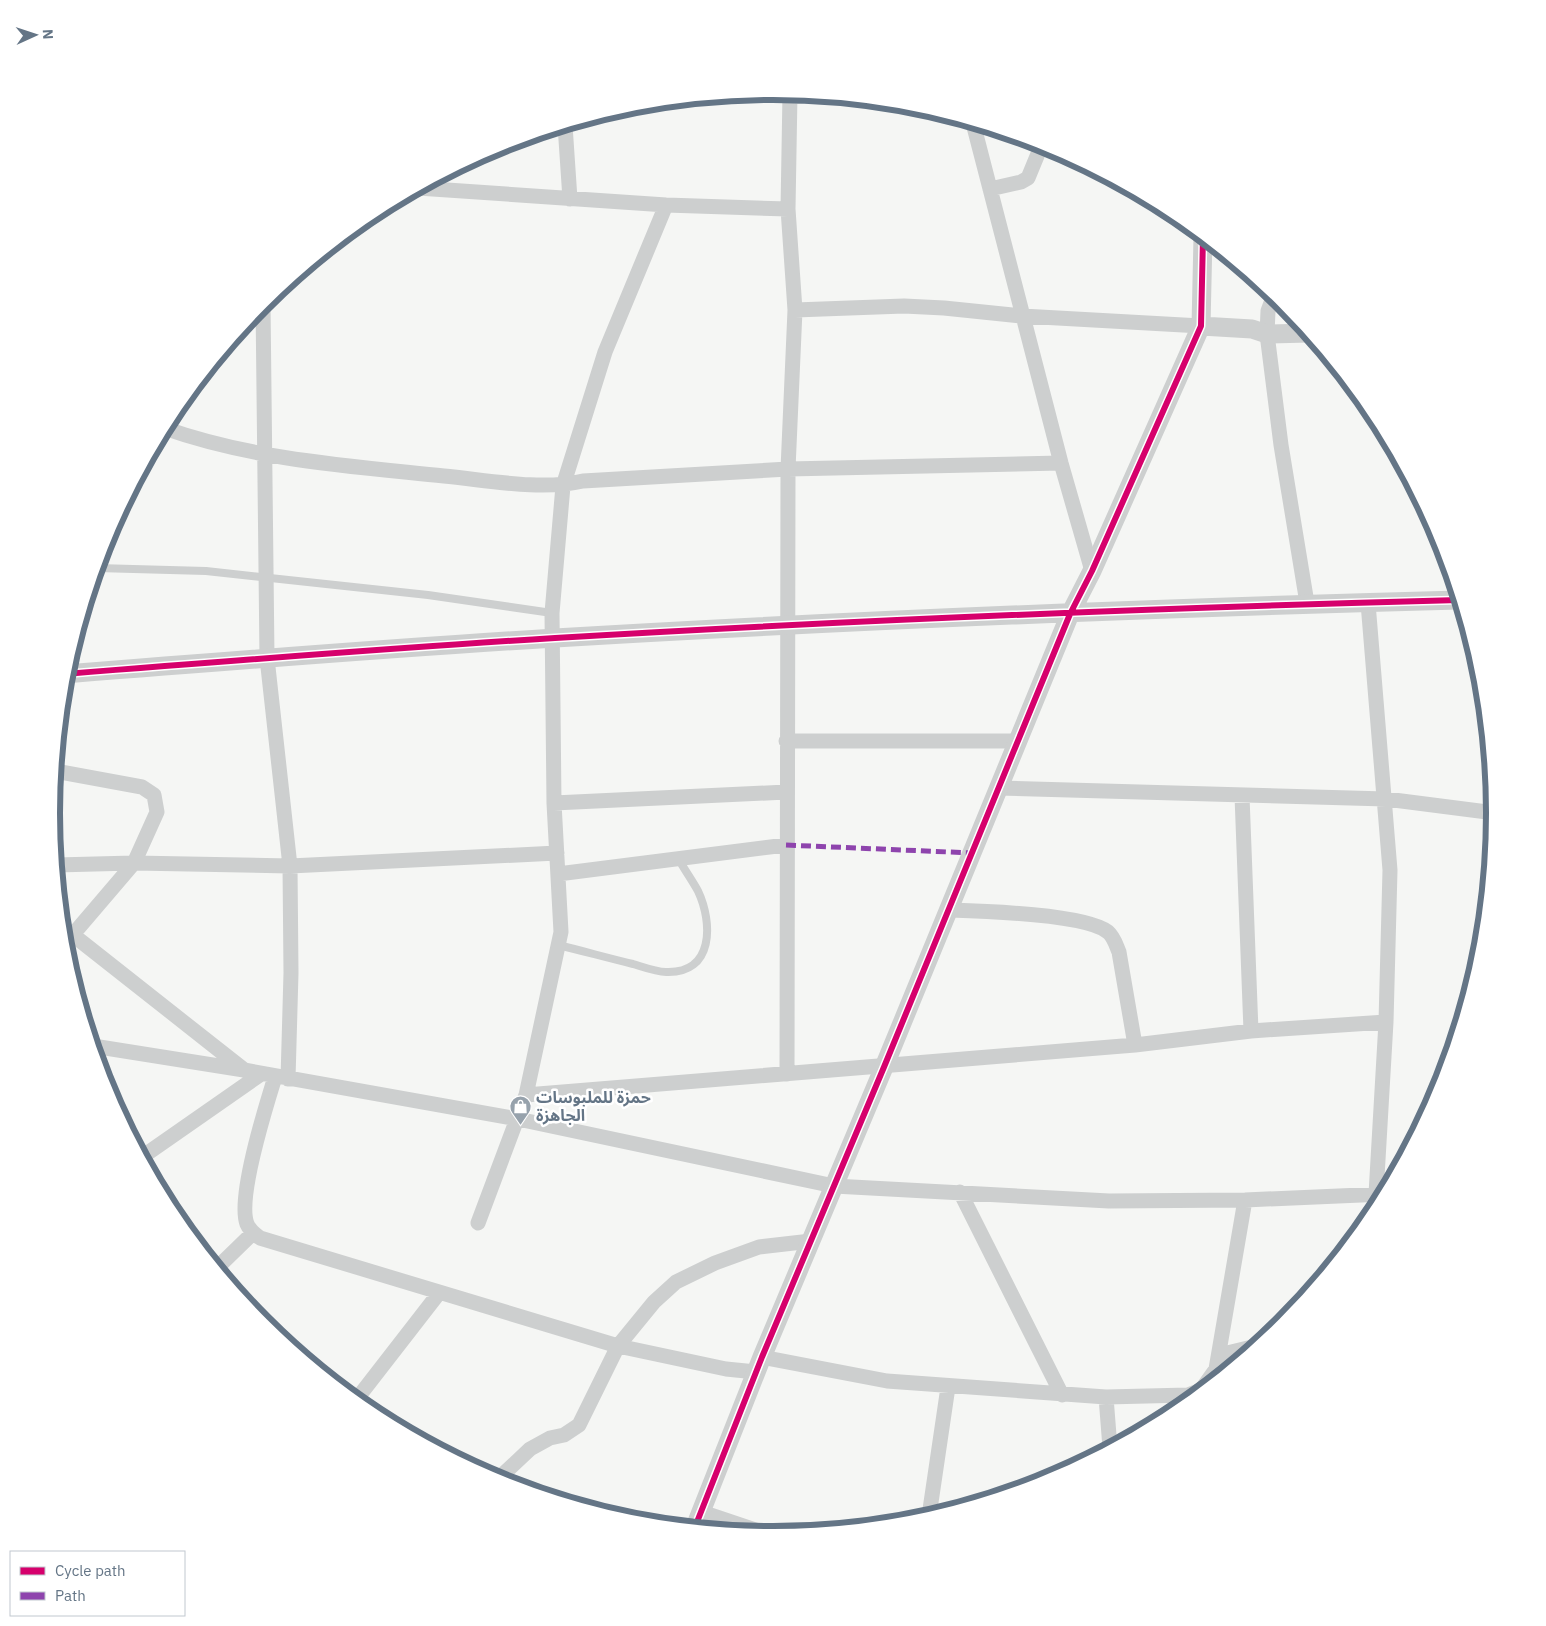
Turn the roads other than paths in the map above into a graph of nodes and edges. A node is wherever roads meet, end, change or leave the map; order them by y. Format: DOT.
graph roads {
  1 [pos="790,101"];
  2 [pos="975,129"];
  3 [pos="565,131"];
  4 [pos="1039,151"];
  5 [pos="430,189"];
  6 [pos="990,189"];
  7 [pos="570,199"];
  8 [pos="666,205"];
  9 [pos="788,209"];
  10 [pos="1203,244"];
  11 [pos="1270,303"];
  12 [pos="794,310"];
  13 [pos="263,315"];
  14 [pos="1022,316"];
  15 [pos="1292,325"];
  16 [pos="1201,326"];
  17 [pos="1262,329"];
  18 [pos="1300,333"];
  19 [pos="171,431"];
  20 [pos="265,456"];
  21 [pos="1061,463"];
  22 [pos="788,469"];
  23 [pos="563,486"];
  24 [pos="104,568"];
  25 [pos="1092,570"];
  26 [pos="267,578"];
  27 [pos="1453,600"];
  28 [pos="1307,603"];
  29 [pos="1368,603"];
  30 [pos="552,613"];
  31 [pos="1070,614"];
  32 [pos="787,626"];
  33 [pos="553,638"];
  34 [pos="267,658"];
  35 [pos="74,673"];
  36 [pos="786,741"];
  37 [pos="1018,741"];
  38 [pos="62,772"];
  39 [pos="998,788"];
  40 [pos="786,792"];
  41 [pos="1242,796"];
  42 [pos="1386,799"];
  43 [pos="554,803"];
  44 [pos="1486,812"];
  45 [pos="786,845"];
  46 [pos="557,853"];
  47 [pos="678,858"];
  48 [pos="134,863"];
  49 [pos="62,865"];
  50 [pos="290,866"];
  51 [pos="558,874"];
  52 [pos="949,910"];
  53 [pos="71,933"];
  54 [pos="72,941"];
  55 [pos="558,945"];
  56 [pos="1386,1022"];
  57 [pos="1251,1031"];
  58 [pos="1134,1046"];
  59 [pos="100,1047"];
  60 [pos="884,1067"];
  61 [pos="244,1070"];
  62 [pos="787,1074"];
  63 [pos="275,1077"];
  64 [pos="526,1095"];
  65 [pos="518,1118"];
  66 [pos="147,1153"];
  67 [pos="834,1186"];
  68 [pos="1380,1186"];
  69 [pos="960,1192"];
  70 [pos="1375,1194"];
  71 [pos="1245,1200"];
  72 [pos="478,1223"];
  73 [pos="253,1233"];
  74 [pos="811,1241"];
  75 [pos="221,1264"];
  76 [pos="439,1293"];
  77 [pos="618,1346"];
  78 [pos="1243,1349"];
  79 [pos="1219,1355"];
  80 [pos="759,1365"];
  81 [pos="1214,1374"];
  82 [pos="948,1387"];
  83 [pos="360,1394"];
  84 [pos="1062,1395"];
  85 [pos="1184,1395"];
  86 [pos="1106,1397"];
  87 [pos="1109,1441"];
  88 [pos="504,1473"];
  89 [pos="930,1508"];
  90 [pos="699,1520"];
  91 [pos="714,1523"];
  1 -- 9 [label="street"];
  2 -- 6 [label="street"];
  3 -- 7 [label="street"];
  4 -- 6 [label="street"];
  5 -- 7 [label="street"];
  6 -- 14 [label="street"];
  7 -- 8 [label="street"];
  8 -- 9 [label="street"];
  8 -- 23 [label="street"];
  9 -- 12 [label="street"];
  10 -- 16 [label="street"];
  11 -- 17 [label="street"];
  12 -- 14 [label="street"];
  12 -- 22 [label="street"];
  13 -- 20 [label="street"];
  14 -- 16 [label="street"];
  14 -- 21 [label="street"];
  15 -- 17 [label="street"];
  16 -- 17 [label="street"];
  16 -- 25 [label="street"];
  17 -- 18 [label="street"];
  17 -- 28 [label="street"];
  19 -- 20 [label="street"];
  20 -- 23 [label="street"];
  20 -- 26 [label="street"];
  21 -- 22 [label="street"];
  21 -- 25 [label="street"];
  22 -- 23 [label="street"];
  22 -- 32 [label="street"];
  23 -- 30 [label="street"];
  24 -- 26 [label="lane"];
  25 -- 31 [label="street"];
  26 -- 30 [label="lane"];
  26 -- 34 [label="street"];
  27 -- 29 [label="street"];
  28 -- 29 [label="street"];
  28 -- 31 [label="street"];
  29 -- 42 [label="street"];
  30 -- 33 [label="street"];
  31 -- 32 [label="street"];
  31 -- 37 [label="street"];
  32 -- 33 [label="street"];
  32 -- 36 [label="street"];
  33 -- 34 [label="street"];
  33 -- 43 [label="street"];
  34 -- 35 [label="street"];
  34 -- 50 [label="street"];
  36 -- 37 [label="street"];
  36 -- 40 [label="street"];
  37 -- 39 [label="street"];
  38 -- 48 [label="street"];
  39 -- 41 [label="street"];
  39 -- 52 [label="street"];
  40 -- 43 [label="street"];
  40 -- 45 [label="street"];
  41 -- 42 [label="street"];
  41 -- 57 [label="street"];
  42 -- 44 [label="street"];
  42 -- 56 [label="street"];
  43 -- 46 [label="street"];
  45 -- 47 [label="street"];
  45 -- 62 [label="street"];
  46 -- 50 [label="street"];
  46 -- 51 [label="street"];
  47 -- 51 [label="street"];
  47 -- 55 [label="lane"];
  48 -- 49 [label="street"];
  48 -- 50 [label="street"];
  48 -- 53 [label="street"];
  50 -- 63 [label="street"];
  51 -- 55 [label="street"];
  52 -- 58 [label="street"];
  52 -- 60 [label="street"];
  54 -- 61 [label="street"];
  55 -- 64 [label="street"];
  56 -- 57 [label="street"];
  56 -- 68 [label="street"];
  57 -- 58 [label="street"];
  58 -- 60 [label="street"];
  59 -- 61 [label="street"];
  60 -- 62 [label="street"];
  60 -- 67 [label="street"];
  61 -- 63 [label="street"];
  62 -- 64 [label="street"];
  63 -- 65 [label="street"];
  63 -- 66 [label="street"];
  63 -- 73 [label="street"];
  64 -- 65 [label="street"];
  65 -- 67 [label="street"];
  65 -- 72 [label="street"];
  67 -- 69 [label="street"];
  67 -- 74 [label="street"];
  69 -- 71 [label="street"];
  69 -- 84 [label="street"];
  70 -- 71 [label="street"];
  71 -- 79 [label="street"];
  73 -- 75 [label="street"];
  73 -- 76 [label="street"];
  74 -- 77 [label="street"];
  74 -- 80 [label="street"];
  76 -- 77 [label="street"];
  76 -- 83 [label="street"];
  77 -- 80 [label="street"];
  77 -- 88 [label="street"];
  78 -- 79 [label="street"];
  79 -- 81 [label="street"];
  80 -- 82 [label="street"];
  80 -- 90 [label="street"];
  82 -- 84 [label="street"];
  82 -- 89 [label="street"];
  84 -- 86 [label="street"];
  85 -- 86 [label="street"];
  86 -- 87 [label="street"];
  90 -- 91 [label="street"];
}
